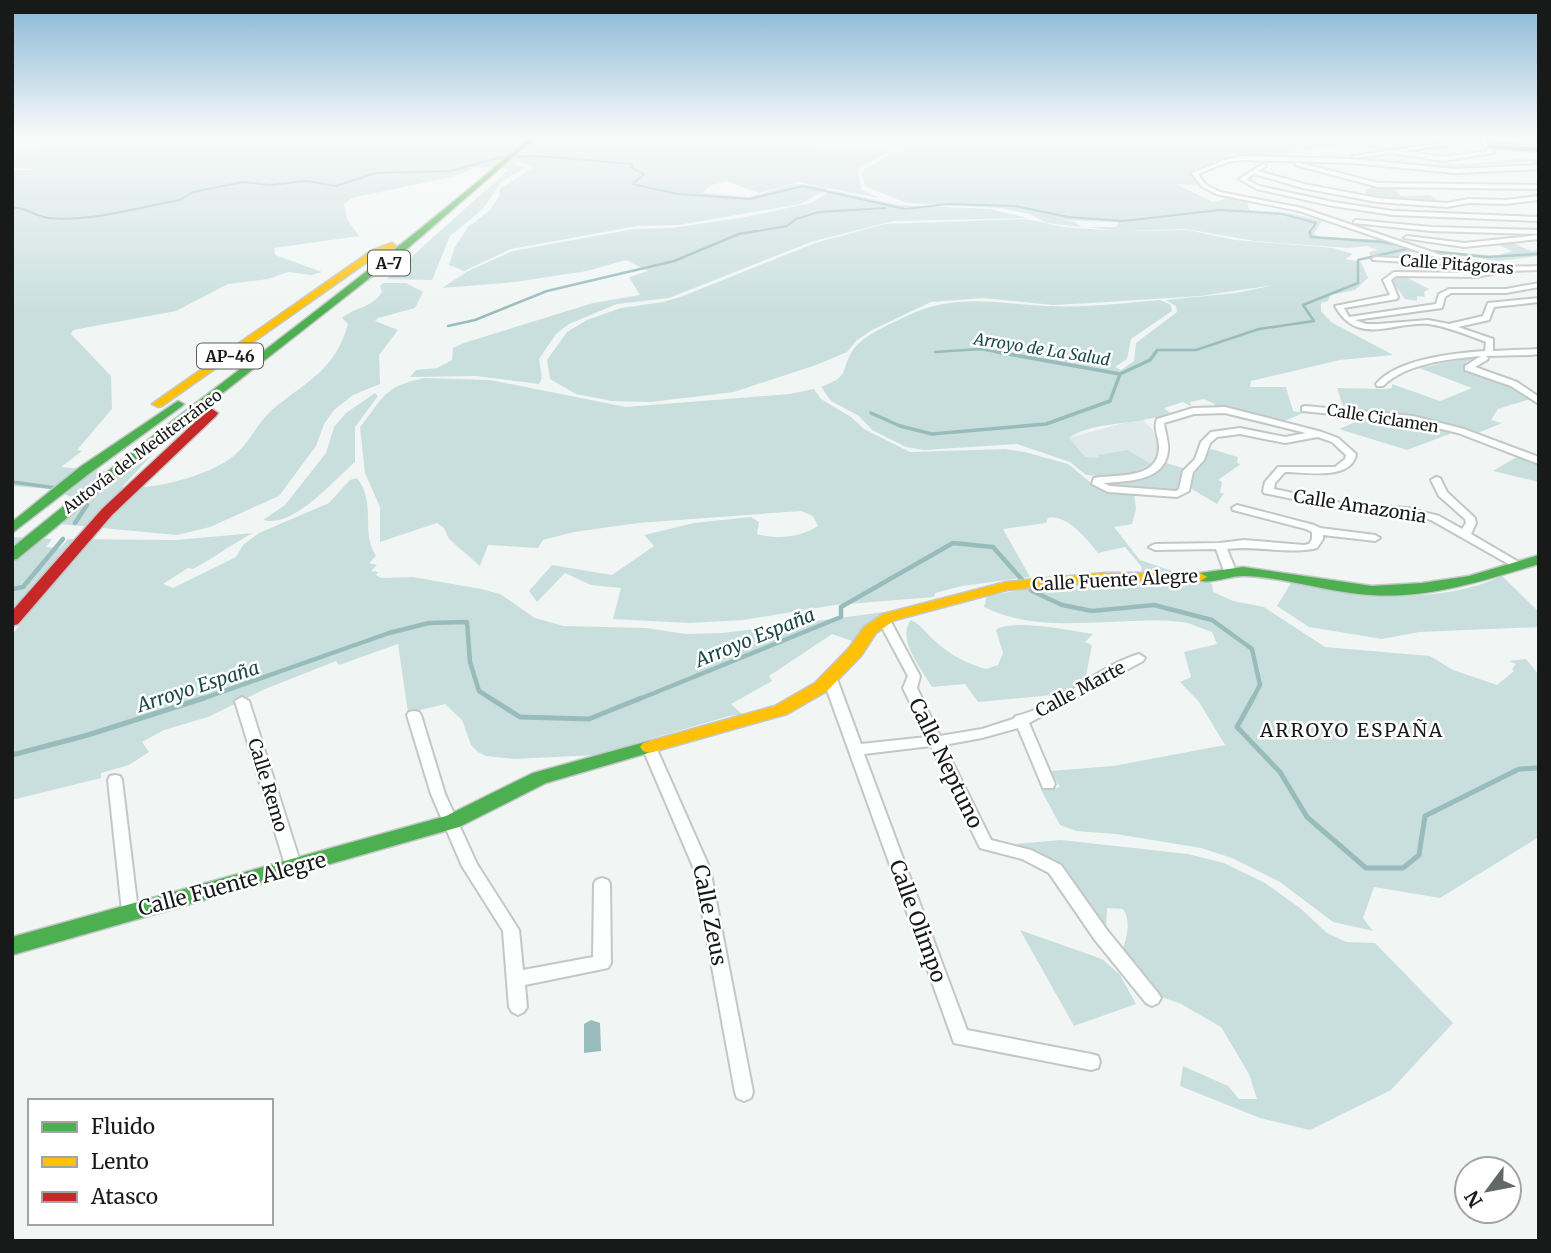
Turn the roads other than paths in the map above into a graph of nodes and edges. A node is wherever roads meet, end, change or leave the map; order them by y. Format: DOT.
graph roads {
  1 [pos="457,195"];
  2 [pos="463,195"];
  3 [pos="1232,195"];
  4 [pos="1299,195"];
  5 [pos="1353,195"];
  6 [pos="1539,198"];
  7 [pos="1539,213"];
  8 [pos="1331,219"];
  9 [pos="1505,219"];
  10 [pos="1539,219"];
  11 [pos="1372,232"];
  12 [pos="1539,235"];
  13 [pos="392,246"];
  14 [pos="1375,259"];
  15 [pos="1491,267"];
  16 [pos="1539,268"];
  17 [pos="1506,269"];
  18 [pos="1539,285"];
  19 [pos="1539,300"];
  20 [pos="1349,319"];
  21 [pos="1449,326"];
  22 [pos="1539,351"];
  23 [pos="273,353"];
  24 [pos="1489,353"];
  25 [pos="1380,384"];
  26 [pos="1539,401"];
  27 [pos="1305,409"];
  28 [pos="1319,434"];
  29 [pos="1539,461"];
  30 [pos="1436,480"];
  31 [pos="1237,508"];
  32 [pos="12,510"];
  33 [pos="12,529"];
  34 [pos="1317,531"];
  35 [pos="1465,534"];
  36 [pos="1375,538"];
  37 [pos="1155,547"];
  38 [pos="1220,547"];
  39 [pos="12,556"];
  40 [pos="1539,559"];
  41 [pos="1516,565"];
  42 [pos="1230,571"];
  43 [pos="13,620"];
  44 [pos="884,620"];
  45 [pos="1139,659"];
  46 [pos="830,679"];
  47 [pos="242,701"];
  48 [pos="414,715"];
  49 [pos="1021,719"];
  50 [pos="937,740"];
  51 [pos="649,747"];
  52 [pos="855,750"];
  53 [pos="115,780"];
  54 [pos="1048,784"];
  55 [pos="452,822"];
  56 [pos="294,868"];
  57 [pos="602,884"];
  58 [pos="130,911"];
  59 [pos="12,946"];
  60 [pos="516,979"];
  61 [pos="1152,998"];
  62 [pos="518,1007"];
  63 [pos="1091,1062"];
  64 [pos="744,1091"];
  1 -- 13 [label="main road, Autovía del Mediterráneo / A-7"];
  2 -- 23 [label="main road, Autovía del Mediterráneo / A-7"];
  3 -- 8 [label="street"];
  4 -- 9 [label="street"];
  5 -- 6 [label="street"];
  7 -- 9 [label="street"];
  8 -- 11 [label="street"];
  8 -- 12 [label="street"];
  9 -- 10 [label="street"];
  11 -- 12 [label="street"];
  11 -- 15 [label="street"];
  13 -- 32 [label="main road, AP-46"];
  13 -- 33 [label="main road, Autovía del Mediterráneo / A-7"];
  14 -- 15 [label="street, Calle Pitágoras"];
  15 -- 17 [label="street, Calle Pitágoras"];
  16 -- 17 [label="street, Calle Pitágoras"];
  17 -- 20 [label="street"];
  18 -- 20 [label="street"];
  19 -- 21 [label="street"];
  20 -- 21 [label="street"];
  21 -- 24 [label="street"];
  22 -- 24 [label="street"];
  23 -- 39 [label="main road, Autovía del Mediterráneo / A-7"];
  23 -- 43 [label="main road, AP-46"];
  24 -- 25 [label="street"];
  24 -- 26 [label="street"];
  27 -- 29 [label="street, Calle Ciclamen"];
  28 -- 28 [label="street, Calle Amazonia"];
  28 -- 35 [label="street, Calle Amazonia"];
  30 -- 35 [label="street, Calle Amazonia"];
  31 -- 34 [label="street"];
  34 -- 36 [label="street"];
  34 -- 38 [label="street"];
  35 -- 41 [label="street, Calle Amazonia"];
  37 -- 38 [label="street"];
  38 -- 42 [label="street"];
  40 -- 41 [label="main road, Calle Fuente Alegre"];
  41 -- 42 [label="main road, Calle Fuente Alegre"];
  42 -- 44 [label="main road, Calle Fuente Alegre"];
  44 -- 46 [label="main road, Calle Fuente Alegre"];
  44 -- 50 [label="street, Calle Neptuno"];
  45 -- 49 [label="street, Calle Marte"];
  46 -- 51 [label="main road, Calle Fuente Alegre"];
  46 -- 52 [label="street, Calle Olimpo"];
  47 -- 56 [label="street, Calle Remo"];
  48 -- 55 [label="street"];
  49 -- 50 [label="street, Calle Marte"];
  49 -- 54 [label="street, Calle Marte"];
  50 -- 52 [label="street, Calle Marte"];
  50 -- 61 [label="street, Calle Neptuno"];
  51 -- 55 [label="main road, Calle Fuente Alegre"];
  51 -- 64 [label="street, Calle Zeus"];
  52 -- 63 [label="street, Calle Olimpo"];
  53 -- 58 [label="street"];
  55 -- 56 [label="main road, Calle Fuente Alegre"];
  55 -- 60 [label="street"];
  56 -- 58 [label="main road, Calle Fuente Alegre"];
  57 -- 60 [label="street"];
  58 -- 59 [label="main road, Calle Fuente Alegre"];
  60 -- 62 [label="street"];
}
